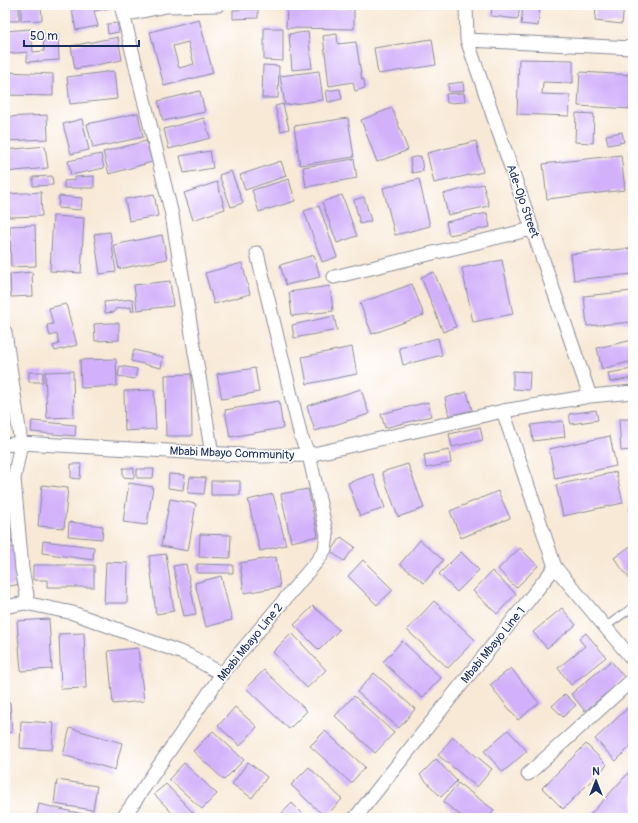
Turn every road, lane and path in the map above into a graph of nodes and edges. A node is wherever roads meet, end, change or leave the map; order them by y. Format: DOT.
graph roads {
  1 [pos="466,5"];
  2 [pos="218,6"];
  3 [pos="123,10"];
  4 [pos="467,40"];
  5 [pos="633,48"];
  6 [pos="532,229"];
  7 [pos="257,253"];
  8 [pos="334,277"];
  9 [pos="5,332"];
  10 [pos="633,392"];
  11 [pos="590,396"];
  12 [pos="503,411"];
  13 [pos="21,443"];
  14 [pos="5,445"];
  15 [pos="212,454"];
  16 [pos="309,454"];
  17 [pos="555,567"];
  18 [pos="25,603"];
  19 [pos="633,606"];
  20 [pos="5,607"];
  21 [pos="605,627"];
  22 [pos="633,660"];
  23 [pos="222,674"];
  24 [pos="633,679"];
  25 [pos="528,774"];
  26 [pos="123,818"];
  27 [pos="355,818"];
  1 -- 4 [label="street, Ade-Ojo Street"];
  2 -- 3 [label="street"];
  3 -- 15 [label="street"];
  4 -- 5 [label="street"];
  4 -- 6 [label="street, Ade-Ojo Street"];
  6 -- 8 [label="street"];
  6 -- 11 [label="street, Ade-Ojo Street"];
  7 -- 16 [label="street, Mbabi Mbayo Line 2"];
  9 -- 13 [label="street"];
  10 -- 11 [label="street, Mbabi Mbayo Community"];
  11 -- 12 [label="street, Mbabi Mbayo Community"];
  12 -- 16 [label="street, Mbabi Mbayo Community"];
  12 -- 17 [label="street"];
  13 -- 14 [label="street, Mbabi Mbayo Community"];
  13 -- 15 [label="street, Mbabi Mbayo Community"];
  13 -- 18 [label="street"];
  15 -- 16 [label="street, Mbabi Mbayo Community"];
  16 -- 23 [label="street, Mbabi Mbayo Line 2"];
  17 -- 21 [label="street"];
  17 -- 27 [label="street, Mbabi Mbayo Line 1"];
  18 -- 20 [label="street"];
  18 -- 23 [label="street"];
  19 -- 21 [label="lane"];
  21 -- 22 [label="street"];
  23 -- 26 [label="street, Mbabi Mbayo Line 2"];
  24 -- 25 [label="street"];
}
